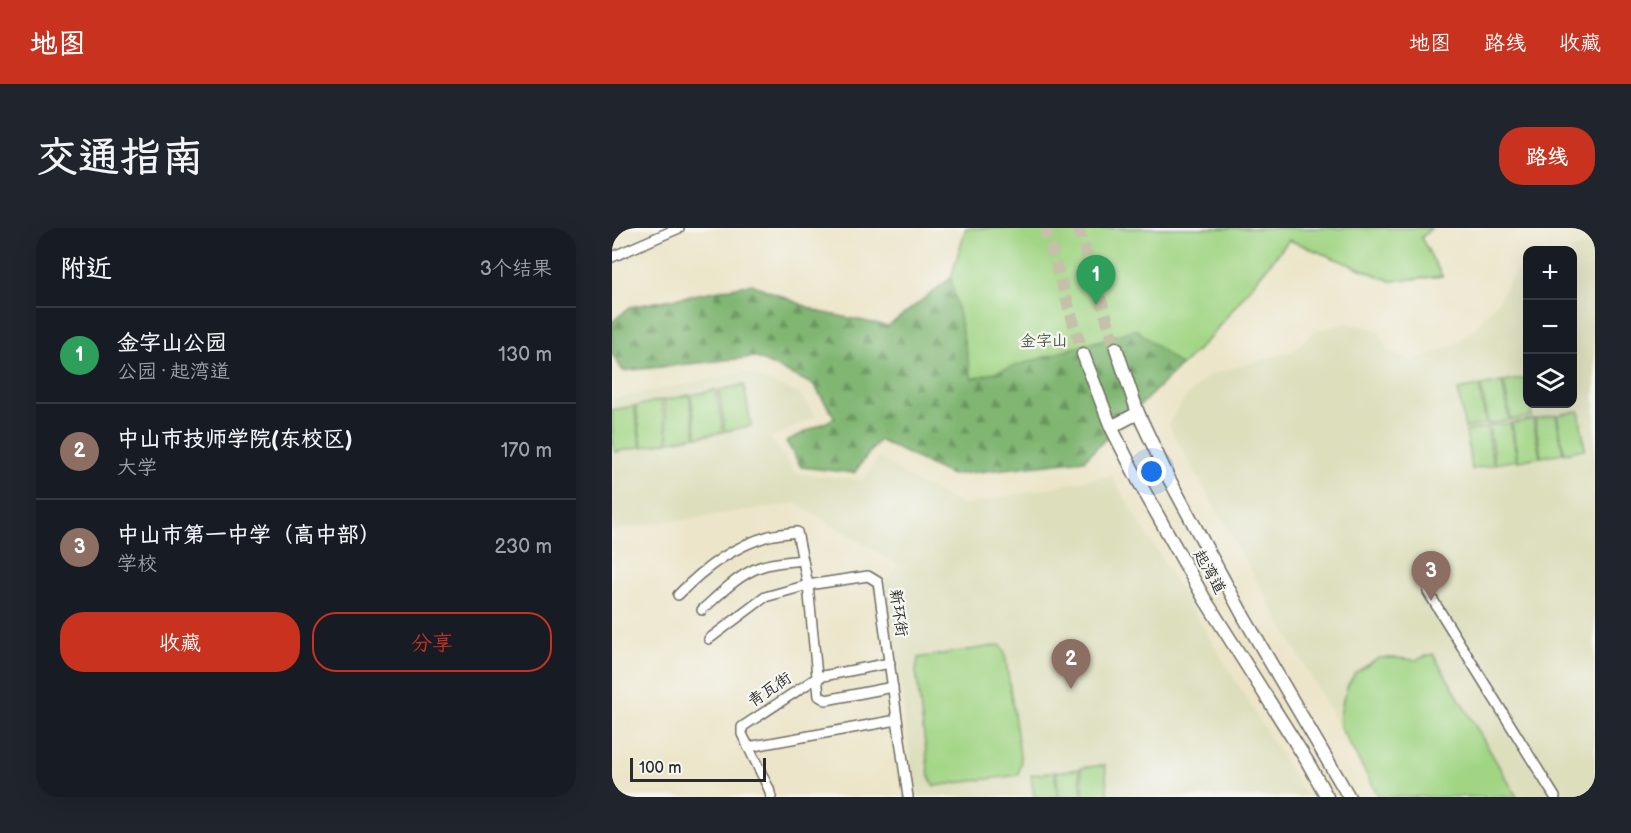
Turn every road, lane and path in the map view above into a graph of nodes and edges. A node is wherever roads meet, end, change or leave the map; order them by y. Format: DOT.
graph roads {
  1 [pos="679,228"];
  2 [pos="612,257"];
  3 [pos="1116,348"];
  4 [pos="1083,354"];
  5 [pos="1138,413"];
  6 [pos="1111,428"];
  7 [pos="803,560"];
  8 [pos="808,585"];
  9 [pos="1428,592"];
  10 [pos="678,595"];
  11 [pos="702,610"];
  12 [pos="710,639"];
  13 [pos="890,663"];
  14 [pos="817,678"];
  15 [pos="893,687"];
  16 [pos="897,720"];
  17 [pos="748,747"];
  18 [pos="771,797"];
  19 [pos="908,797"];
  20 [pos="1327,797"];
  21 [pos="1349,797"];
  22 [pos="1555,797"];
  1 -- 2 [label="street"];
  3 -- 5 [label="main road, 起湾道"];
  4 -- 6 [label="main road, 起湾道"];
  5 -- 6 [label="main road"];
  5 -- 21 [label="main road, 起湾道"];
  6 -- 20 [label="main road, 起湾道"];
  7 -- 8 [label="street"];
  7 -- 10 [label="street"];
  7 -- 11 [label="street"];
  8 -- 12 [label="street, 新环街"];
  8 -- 13 [label="street, 新环街"];
  8 -- 14 [label="street"];
  9 -- 22 [label="street"];
  13 -- 14 [label="street, 青瓦街"];
  13 -- 15 [label="street, 新环街"];
  14 -- 15 [label="street"];
  14 -- 17 [label="street, 青瓦街"];
  15 -- 16 [label="street, 新环街"];
  16 -- 17 [label="street"];
  16 -- 19 [label="street, 新环街"];
  17 -- 18 [label="street, 青瓦街"];
}
